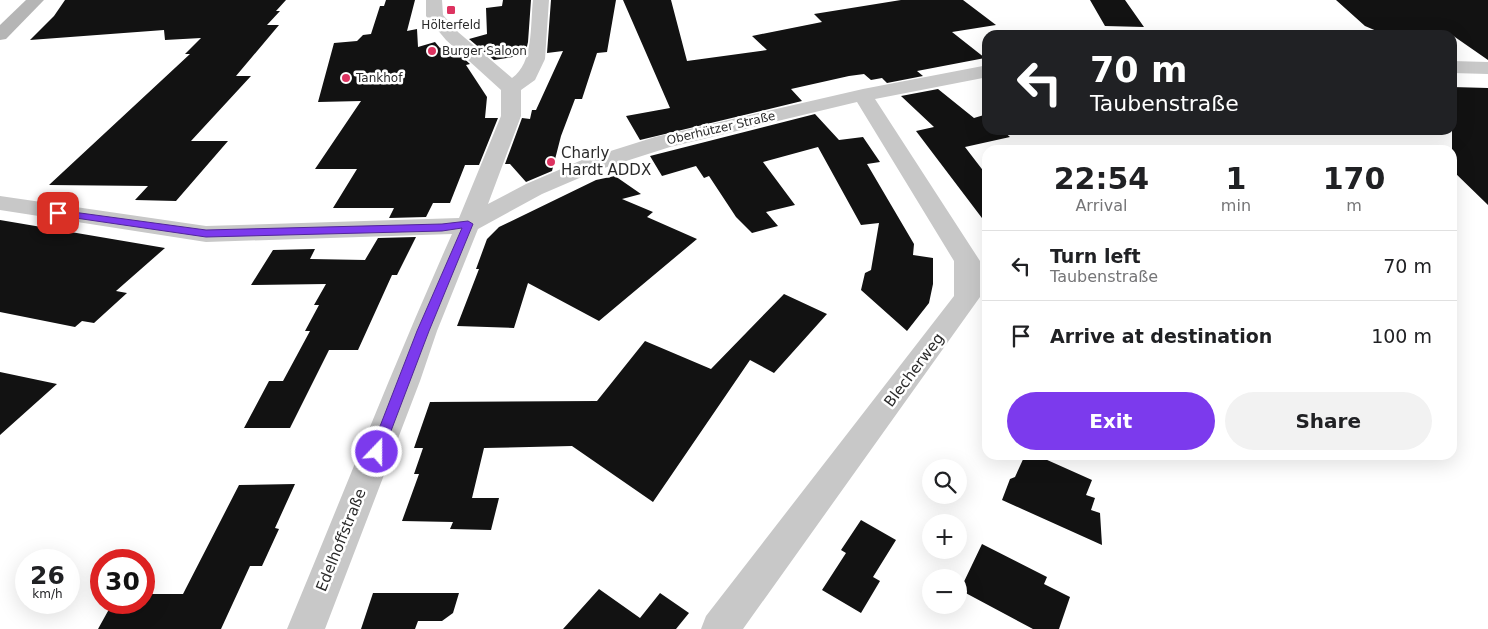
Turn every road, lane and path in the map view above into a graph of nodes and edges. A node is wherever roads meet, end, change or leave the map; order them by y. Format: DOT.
graph roads {
  1 [pos="36,0"];
  2 [pos="434,0"];
  3 [pos="541,0"];
  4 [pos="0,35"];
  5 [pos="1457,67"];
  6 [pos="1488,68"];
  7 [pos="982,72"];
  8 [pos="511,88"];
  9 [pos="863,94"];
  10 [pos="0,203"];
  11 [pos="468,224"];
  12 [pos="306,629"];
  13 [pos="720,629"];
  1 -- 4 [label="main road"];
  2 -- 8 [label="street"];
  3 -- 8 [label="street"];
  5 -- 6 [label="street"];
  7 -- 9 [label="street, Oberhützer Straße"];
  8 -- 11 [label="street, Edelhoffstraße"];
  9 -- 11 [label="street, Oberhützer Straße"];
  9 -- 13 [label="street, Blecherweg"];
  10 -- 11 [label="street"];
  11 -- 12 [label="street, Edelhoffstraße"];
}
